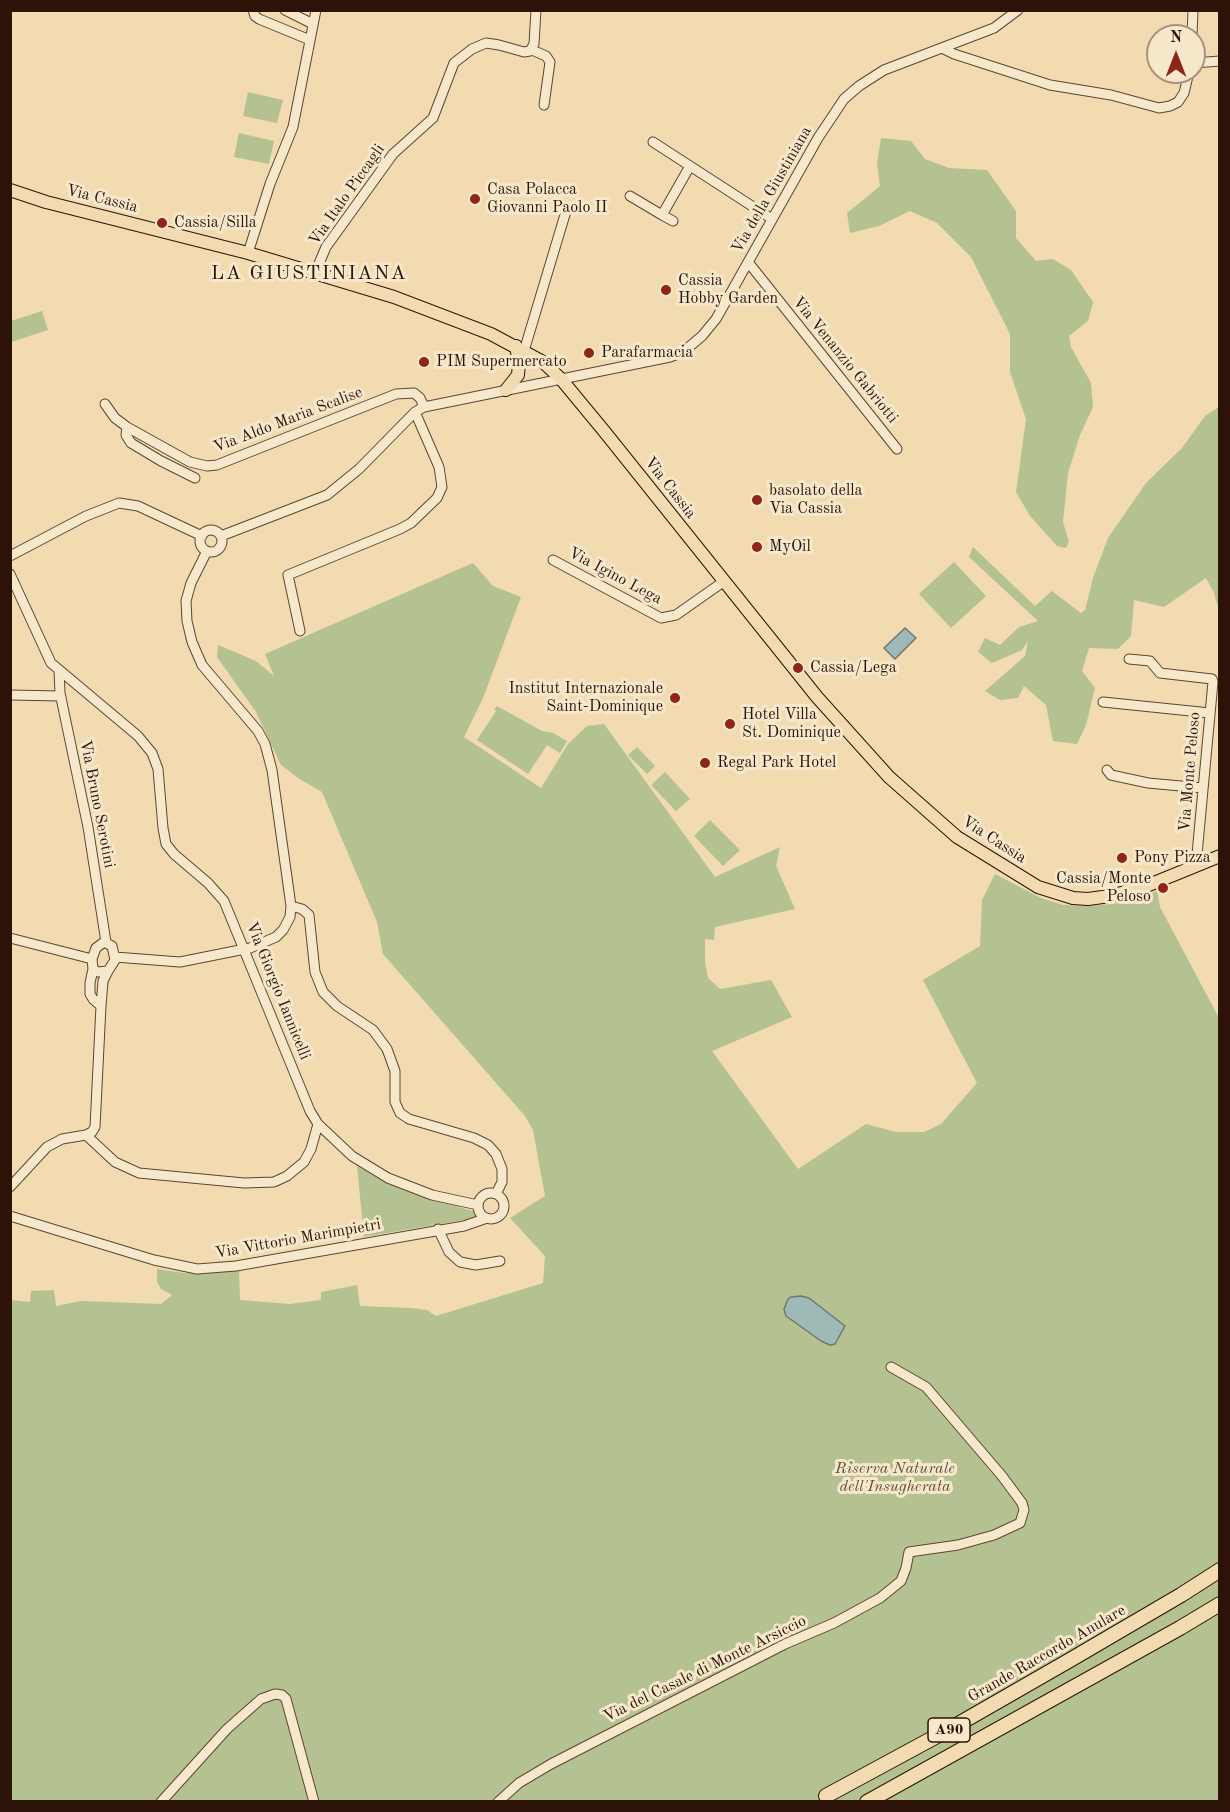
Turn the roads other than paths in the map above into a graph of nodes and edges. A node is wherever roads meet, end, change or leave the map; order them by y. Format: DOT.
graph roads {
  1 [pos="254,10"];
  2 [pos="285,10"];
  3 [pos="316,10"];
  4 [pos="536,10"];
  5 [pos="1018,10"];
  6 [pos="300,15"];
  7 [pos="313,24"];
  8 [pos="310,40"];
  9 [pos="960,41"];
  10 [pos="942,48"];
  11 [pos="532,50"];
  12 [pos="974,60"];
  13 [pos="1187,84"];
  14 [pos="544,105"];
  15 [pos="653,142"];
  16 [pos="690,166"];
  17 [pos="10,190"];
  18 [pos="630,196"];
  19 [pos="567,208"];
  20 [pos="662,215"];
  21 [pos="772,219"];
  22 [pos="673,221"];
  23 [pos="248,253"];
  24 [pos="748,262"];
  25 [pos="315,273"];
  26 [pos="520,348"];
  27 [pos="561,380"];
  28 [pos="506,390"];
  29 [pos="105,404"];
  30 [pos="424,407"];
  31 [pos="415,412"];
  32 [pos="127,427"];
  33 [pos="897,449"];
  34 [pos="195,478"];
  35 [pos="202,536"];
  36 [pos="221,536"];
  37 [pos="207,551"];
  38 [pos="10,556"];
  39 [pos="553,560"];
  40 [pos="10,574"];
  41 [pos="723,582"];
  42 [pos="300,631"];
  43 [pos="1129,659"];
  44 [pos="59,671"];
  45 [pos="10,695"];
  46 [pos="60,696"];
  47 [pos="1103,702"];
  48 [pos="1210,713"];
  49 [pos="1107,770"];
  50 [pos="1203,788"];
  51 [pos="1220,856"];
  52 [pos="1196,866"];
  53 [pos="291,906"];
  54 [pos="10,938"];
  55 [pos="106,942"];
  56 [pos="245,949"];
  57 [pos="115,957"];
  58 [pos="92,964"];
  59 [pos="108,971"];
  60 [pos="101,1006"];
  61 [pos="318,1124"];
  62 [pos="86,1136"];
  63 [pos="10,1187"];
  64 [pos="496,1194"];
  65 [pos="478,1205"];
  66 [pos="10,1216"];
  67 [pos="487,1218"];
  68 [pos="438,1229"];
  69 [pos="500,1261"];
  70 [pos="891,1367"];
  71 [pos="1220,1570"];
  72 [pos="1217,1606"];
  73 [pos="826,1796"];
  74 [pos="161,1802"];
  75 [pos="314,1802"];
  76 [pos="498,1802"];
  77 [pos="867,1802"];
  1 -- 8 [label="street"];
  2 -- 6 [label="street"];
  3 -- 7 [label="street"];
  4 -- 11 [label="street"];
  5 -- 9 [label="street, Via della Giustiniana"];
  6 -- 7 [label="street"];
  7 -- 8 [label="street"];
  8 -- 23 [label="street"];
  9 -- 10 [label="street, Via della Giustiniana"];
  9 -- 12 [label="street"];
  10 -- 12 [label="street"];
  10 -- 21 [label="street, Via della Giustiniana"];
  11 -- 14 [label="street"];
  11 -- 25 [label="street, Via Italo Piccagli"];
  12 -- 13 [label="street"];
  15 -- 16 [label="street"];
  16 -- 20 [label="street"];
  16 -- 21 [label="street"];
  17 -- 23 [label="main road, Via Cassia"];
  18 -- 20 [label="street"];
  19 -- 26 [label="street"];
  20 -- 22 [label="street"];
  21 -- 24 [label="street, Via della Giustiniana"];
  23 -- 25 [label="main road, Via Cassia"];
  24 -- 27 [label="street, Via della Giustiniana"];
  24 -- 33 [label="street, Via Venanzio Gabriotti"];
  25 -- 26 [label="main road, Via Cassia"];
  26 -- 27 [label="main road, Via Cassia"];
  26 -- 28 [label="main road"];
  27 -- 28 [label="street, Via della Giustiniana"];
  27 -- 41 [label="main road, Via Cassia"];
  28 -- 30 [label="street, Via della Giustiniana"];
  29 -- 32 [label="street, Via Aldo Maria Scalise"];
  30 -- 31 [label="street, Via della Giustiniana"];
  30 -- 32 [label="street, Via Aldo Maria Scalise"];
  31 -- 36 [label="street, Via della Giustiniana"];
  31 -- 42 [label="street"];
  32 -- 34 [label="street, Via Aldo Maria Scalise"];
  35 -- 36 [label="street"];
  35 -- 37 [label="street"];
  35 -- 38 [label="street"];
  36 -- 37 [label="street"];
  37 -- 53 [label="street"];
  39 -- 41 [label="street, Via Igino Lega"];
  40 -- 44 [label="street, Via Giorgio Iannicelli"];
  41 -- 52 [label="main road, Via Cassia"];
  43 -- 48 [label="street, Via Monte Peloso"];
  44 -- 46 [label="street, Via Bruno Serotini"];
  44 -- 56 [label="street, Via Giorgio Iannicelli"];
  45 -- 46 [label="street"];
  46 -- 55 [label="street, Via Bruno Serotini"];
  47 -- 48 [label="street"];
  48 -- 50 [label="street, Via Monte Peloso"];
  49 -- 50 [label="street"];
  50 -- 52 [label="street, Via Monte Peloso"];
  51 -- 52 [label="main road, Via Cassia"];
  53 -- 56 [label="street"];
  53 -- 64 [label="street"];
  54 -- 58 [label="street"];
  55 -- 57 [label="street"];
  55 -- 58 [label="street"];
  56 -- 57 [label="street"];
  56 -- 61 [label="street, Via Giorgio Iannicelli"];
  57 -- 59 [label="street"];
  58 -- 59 [label="street"];
  58 -- 60 [label="street"];
  59 -- 60 [label="street"];
  60 -- 62 [label="street"];
  61 -- 62 [label="street"];
  61 -- 65 [label="street, Via Giorgio Iannicelli"];
  62 -- 63 [label="street"];
  64 -- 65 [label="street"];
  64 -- 67 [label="street"];
  65 -- 67 [label="street"];
  66 -- 68 [label="street, Via Vittorio Marimpietri"];
  67 -- 68 [label="street, Via Vittorio Marimpietri"];
  68 -- 69 [label="street"];
  70 -- 76 [label="street, Via del Casale di Monte Arsiccio"];
  71 -- 73 [label="highway, Grande Raccordo Anulare / A90"];
  72 -- 77 [label="highway, A90"];
  74 -- 75 [label="street"];
}
